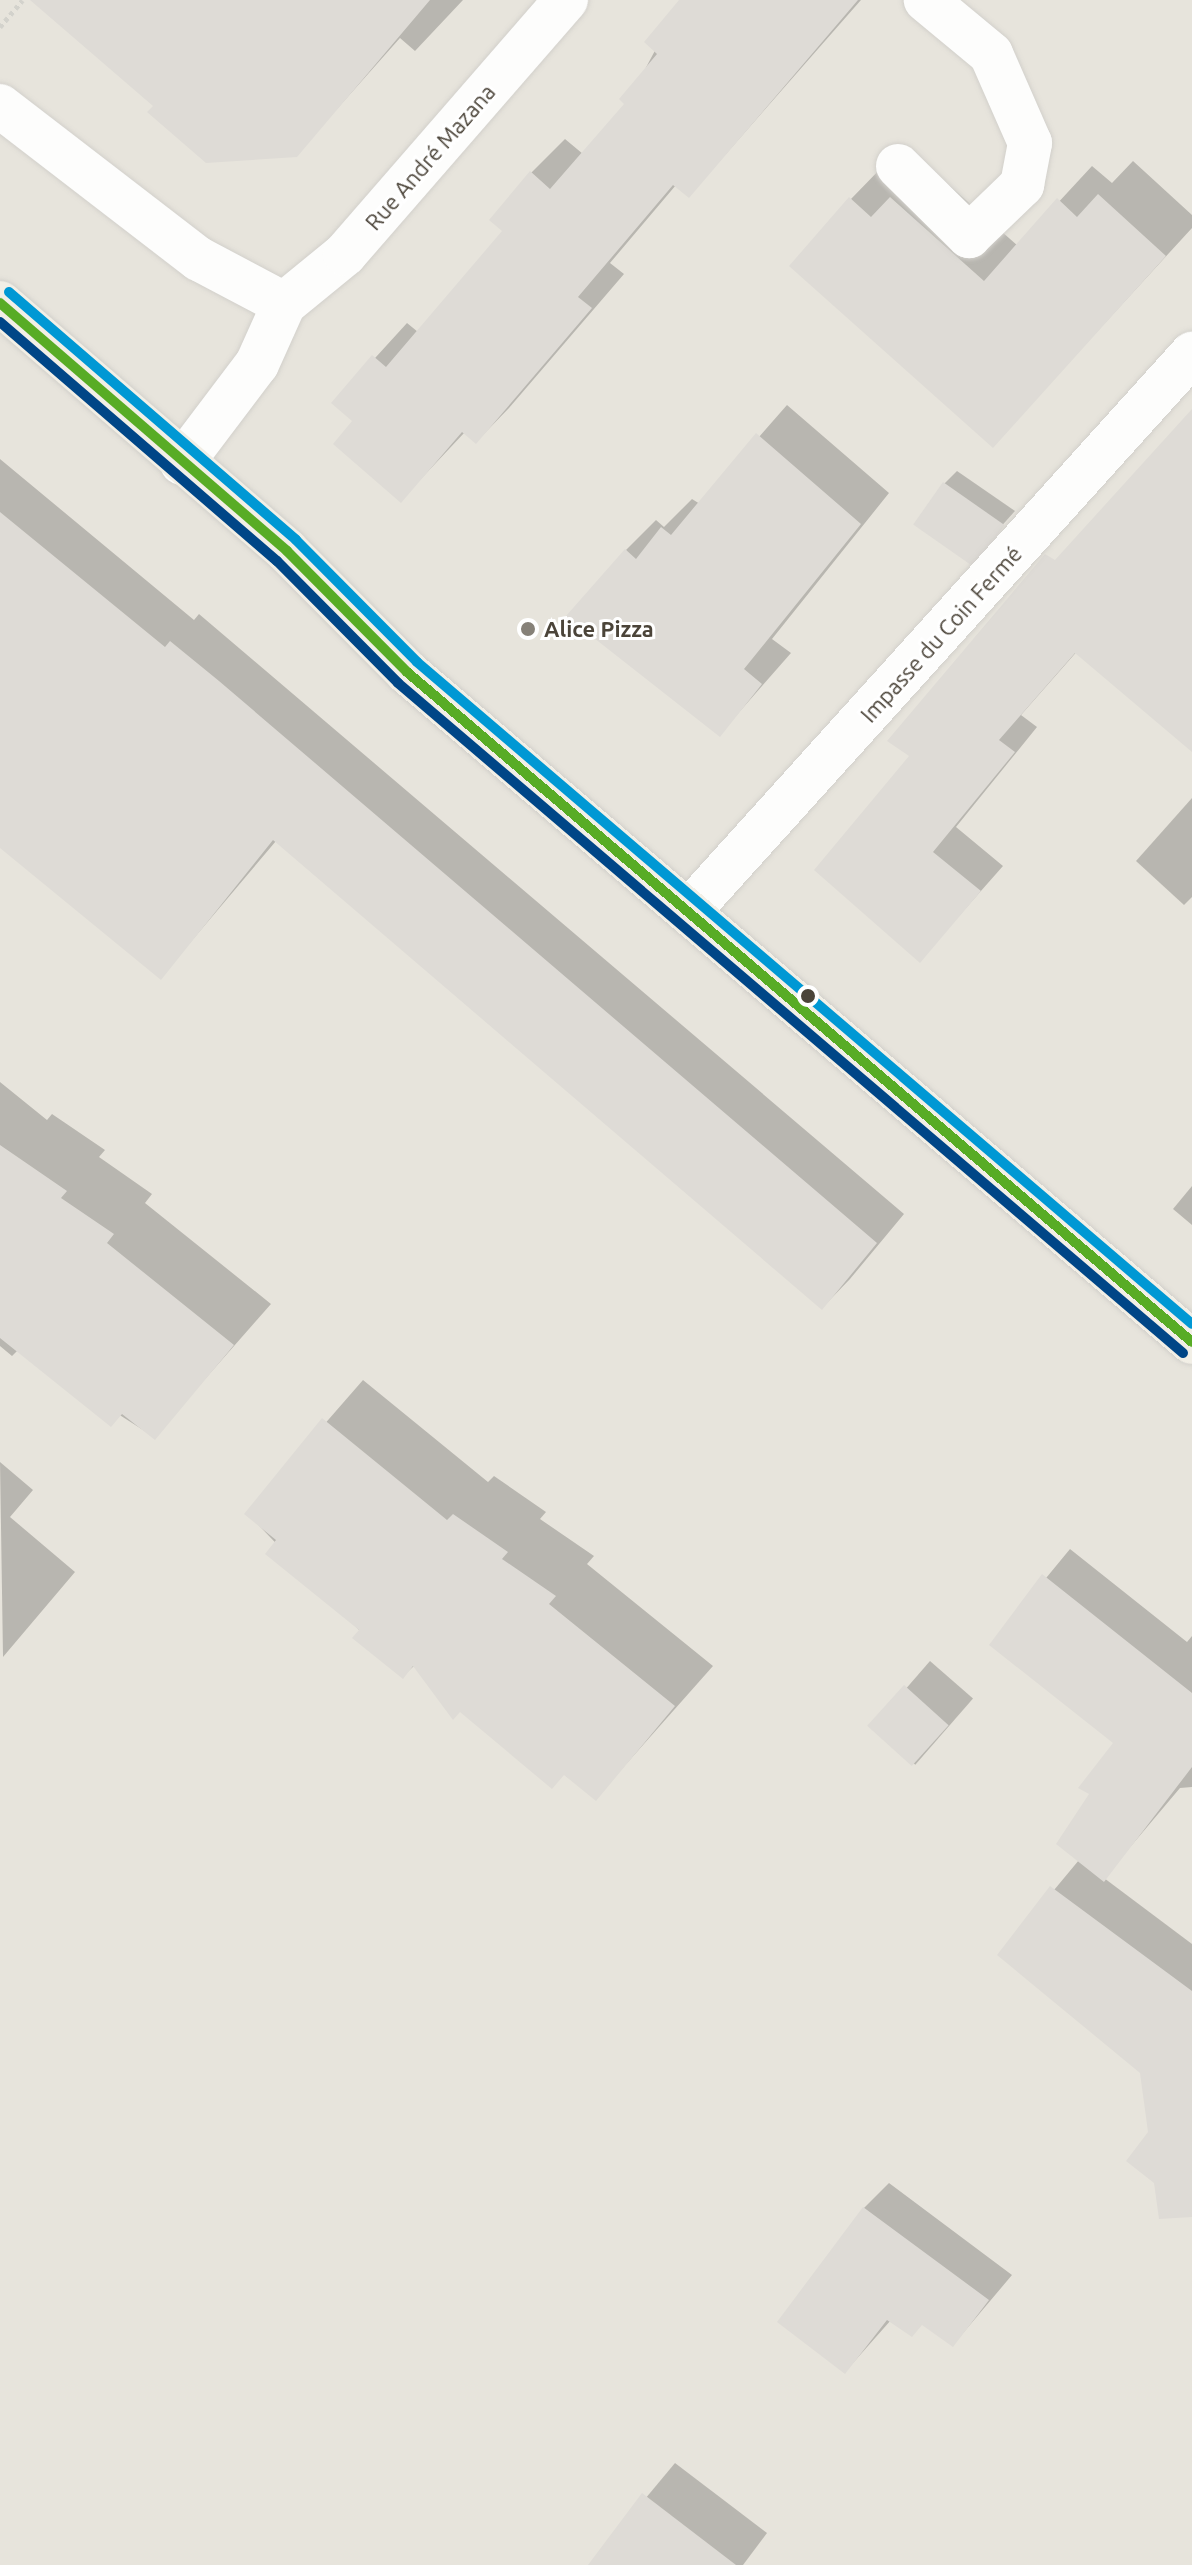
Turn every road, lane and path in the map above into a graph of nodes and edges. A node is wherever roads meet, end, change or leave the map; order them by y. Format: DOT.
graph roads {
  1 [pos="23,0"];
  2 [pos="566,0"];
  3 [pos="926,0"];
  4 [pos="0,27"];
  5 [pos="0,106"];
  6 [pos="898,166"];
  7 [pos="0,303"];
  8 [pos="284,304"];
  9 [pos="1192,354"];
  10 [pos="182,463"];
  11 [pos="689,911"];
  12 [pos="1192,1342"];
  1 -- 4 [label="path"];
  2 -- 8 [label="street, Rue André Mazana"];
  3 -- 6 [label="street"];
  5 -- 8 [label="street"];
  7 -- 10 [label="main road"];
  8 -- 10 [label="street, Rue André Mazana"];
  9 -- 11 [label="street, Impasse du Coin Fermé"];
  10 -- 11 [label="main road"];
  11 -- 12 [label="main road"];
}
